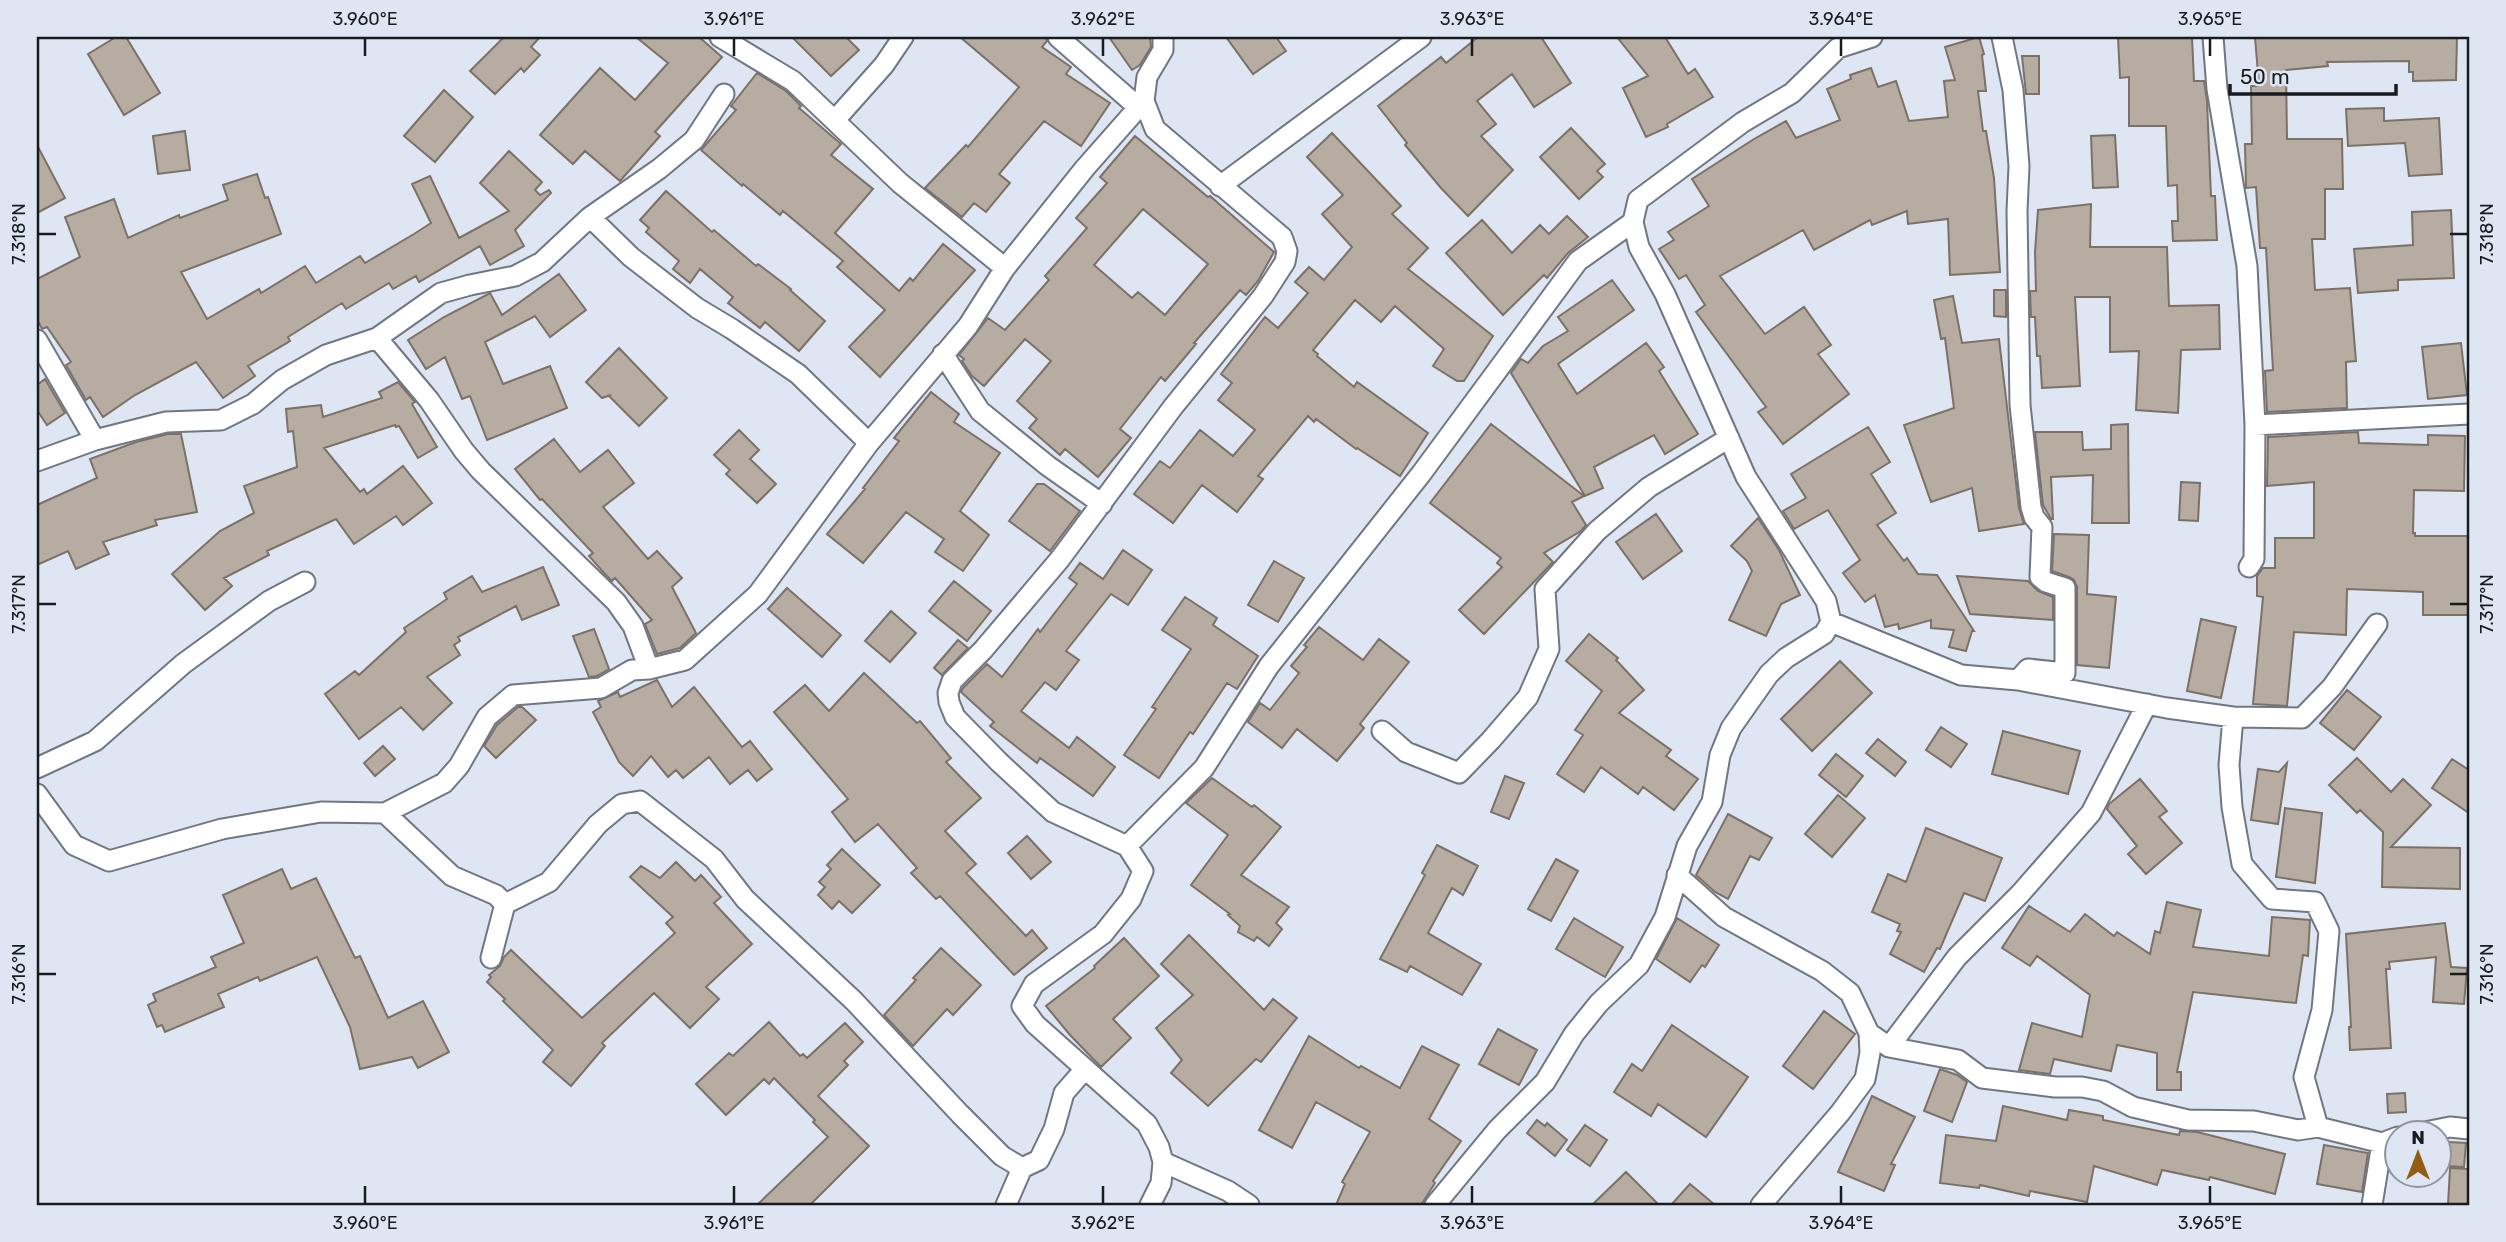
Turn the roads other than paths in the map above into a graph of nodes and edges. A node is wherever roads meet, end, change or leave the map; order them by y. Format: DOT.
graph roads {
  1 [pos="720,37"];
  2 [pos="903,37"];
  3 [pos="1058,37"];
  4 [pos="1163,37"];
  5 [pos="1421,37"];
  6 [pos="1872,37"];
  7 [pos="2002,37"];
  8 [pos="2213,37"];
  9 [pos="1836,43"];
  10 [pos="724,94"];
  11 [pos="1141,104"];
  12 [pos="835,120"];
  13 [pos="1220,186"];
  14 [pos="590,217"];
  15 [pos="1633,222"];
  16 [pos="1005,268"];
  17 [pos="377,338"];
  18 [pos="37,340"];
  19 [pos="943,354"];
  20 [pos="2469,414"];
  21 [pos="2255,425"];
  22 [pos="1729,438"];
  23 [pos="95,440"];
  24 [pos="869,443"];
  25 [pos="37,461"];
  26 [pos="1102,504"];
  27 [pos="2249,567"];
  28 [pos="305,582"];
  29 [pos="1832,622"];
  30 [pos="2377,624"];
  31 [pos="649,669"];
  32 [pos="2018,680"];
  33 [pos="2147,704"];
  34 [pos="2233,717"];
  35 [pos="1382,732"];
  36 [pos="37,768"];
  37 [pos="37,794"];
  38 [pos="386,813"];
  39 [pos="1127,846"];
  40 [pos="1677,875"];
  41 [pos="505,904"];
  42 [pos="491,958"];
  43 [pos="1869,1033"];
  44 [pos="1889,1047"];
  45 [pos="1085,1069"];
  46 [pos="2318,1127"];
  47 [pos="2384,1139"];
  48 [pos="1163,1162"];
  49 [pos="2384,1162"];
  50 [pos="1023,1168"];
  51 [pos="1006,1205"];
  52 [pos="1150,1205"];
  53 [pos="1249,1205"];
  54 [pos="1435,1205"];
  55 [pos="1761,1205"];
  56 [pos="2372,1205"];
  1 -- 12 [label="street"];
  2 -- 12 [label="street"];
  3 -- 11 [label="street"];
  4 -- 11 [label="street"];
  5 -- 13 [label="street"];
  6 -- 9 [label="street"];
  7 -- 32 [label="street"];
  8 -- 21 [label="street"];
  9 -- 15 [label="street"];
  10 -- 14 [label="street"];
  11 -- 13 [label="street"];
  11 -- 16 [label="street"];
  12 -- 16 [label="street"];
  13 -- 26 [label="street"];
  14 -- 17 [label="street"];
  14 -- 24 [label="street"];
  15 -- 22 [label="street"];
  15 -- 39 [label="street"];
  16 -- 19 [label="street"];
  17 -- 23 [label="street"];
  17 -- 31 [label="street"];
  18 -- 23 [label="street"];
  19 -- 24 [label="street"];
  19 -- 26 [label="street"];
  20 -- 21 [label="street"];
  21 -- 27 [label="street"];
  22 -- 29 [label="street"];
  22 -- 35 [label="street"];
  23 -- 25 [label="street"];
  24 -- 31 [label="street"];
  26 -- 39 [label="street"];
  28 -- 36 [label="street"];
  29 -- 32 [label="street"];
  29 -- 40 [label="street"];
  30 -- 34 [label="street"];
  31 -- 38 [label="street"];
  32 -- 33 [label="street"];
  33 -- 34 [label="street"];
  33 -- 44 [label="street"];
  34 -- 46 [label="street"];
  37 -- 38 [label="street"];
  38 -- 41 [label="street"];
  39 -- 45 [label="street"];
  40 -- 43 [label="street"];
  40 -- 54 [label="street"];
  41 -- 42 [label="street"];
  41 -- 50 [label="street"];
  43 -- 44 [label="street"];
  43 -- 55 [label="street"];
  44 -- 46 [label="street"];
  45 -- 48 [label="street"];
  45 -- 50 [label="street"];
  46 -- 47 [label="street"];
  48 -- 52 [label="street"];
  48 -- 53 [label="street"];
  49 -- 56 [label="street"];
  50 -- 51 [label="street"];
}
